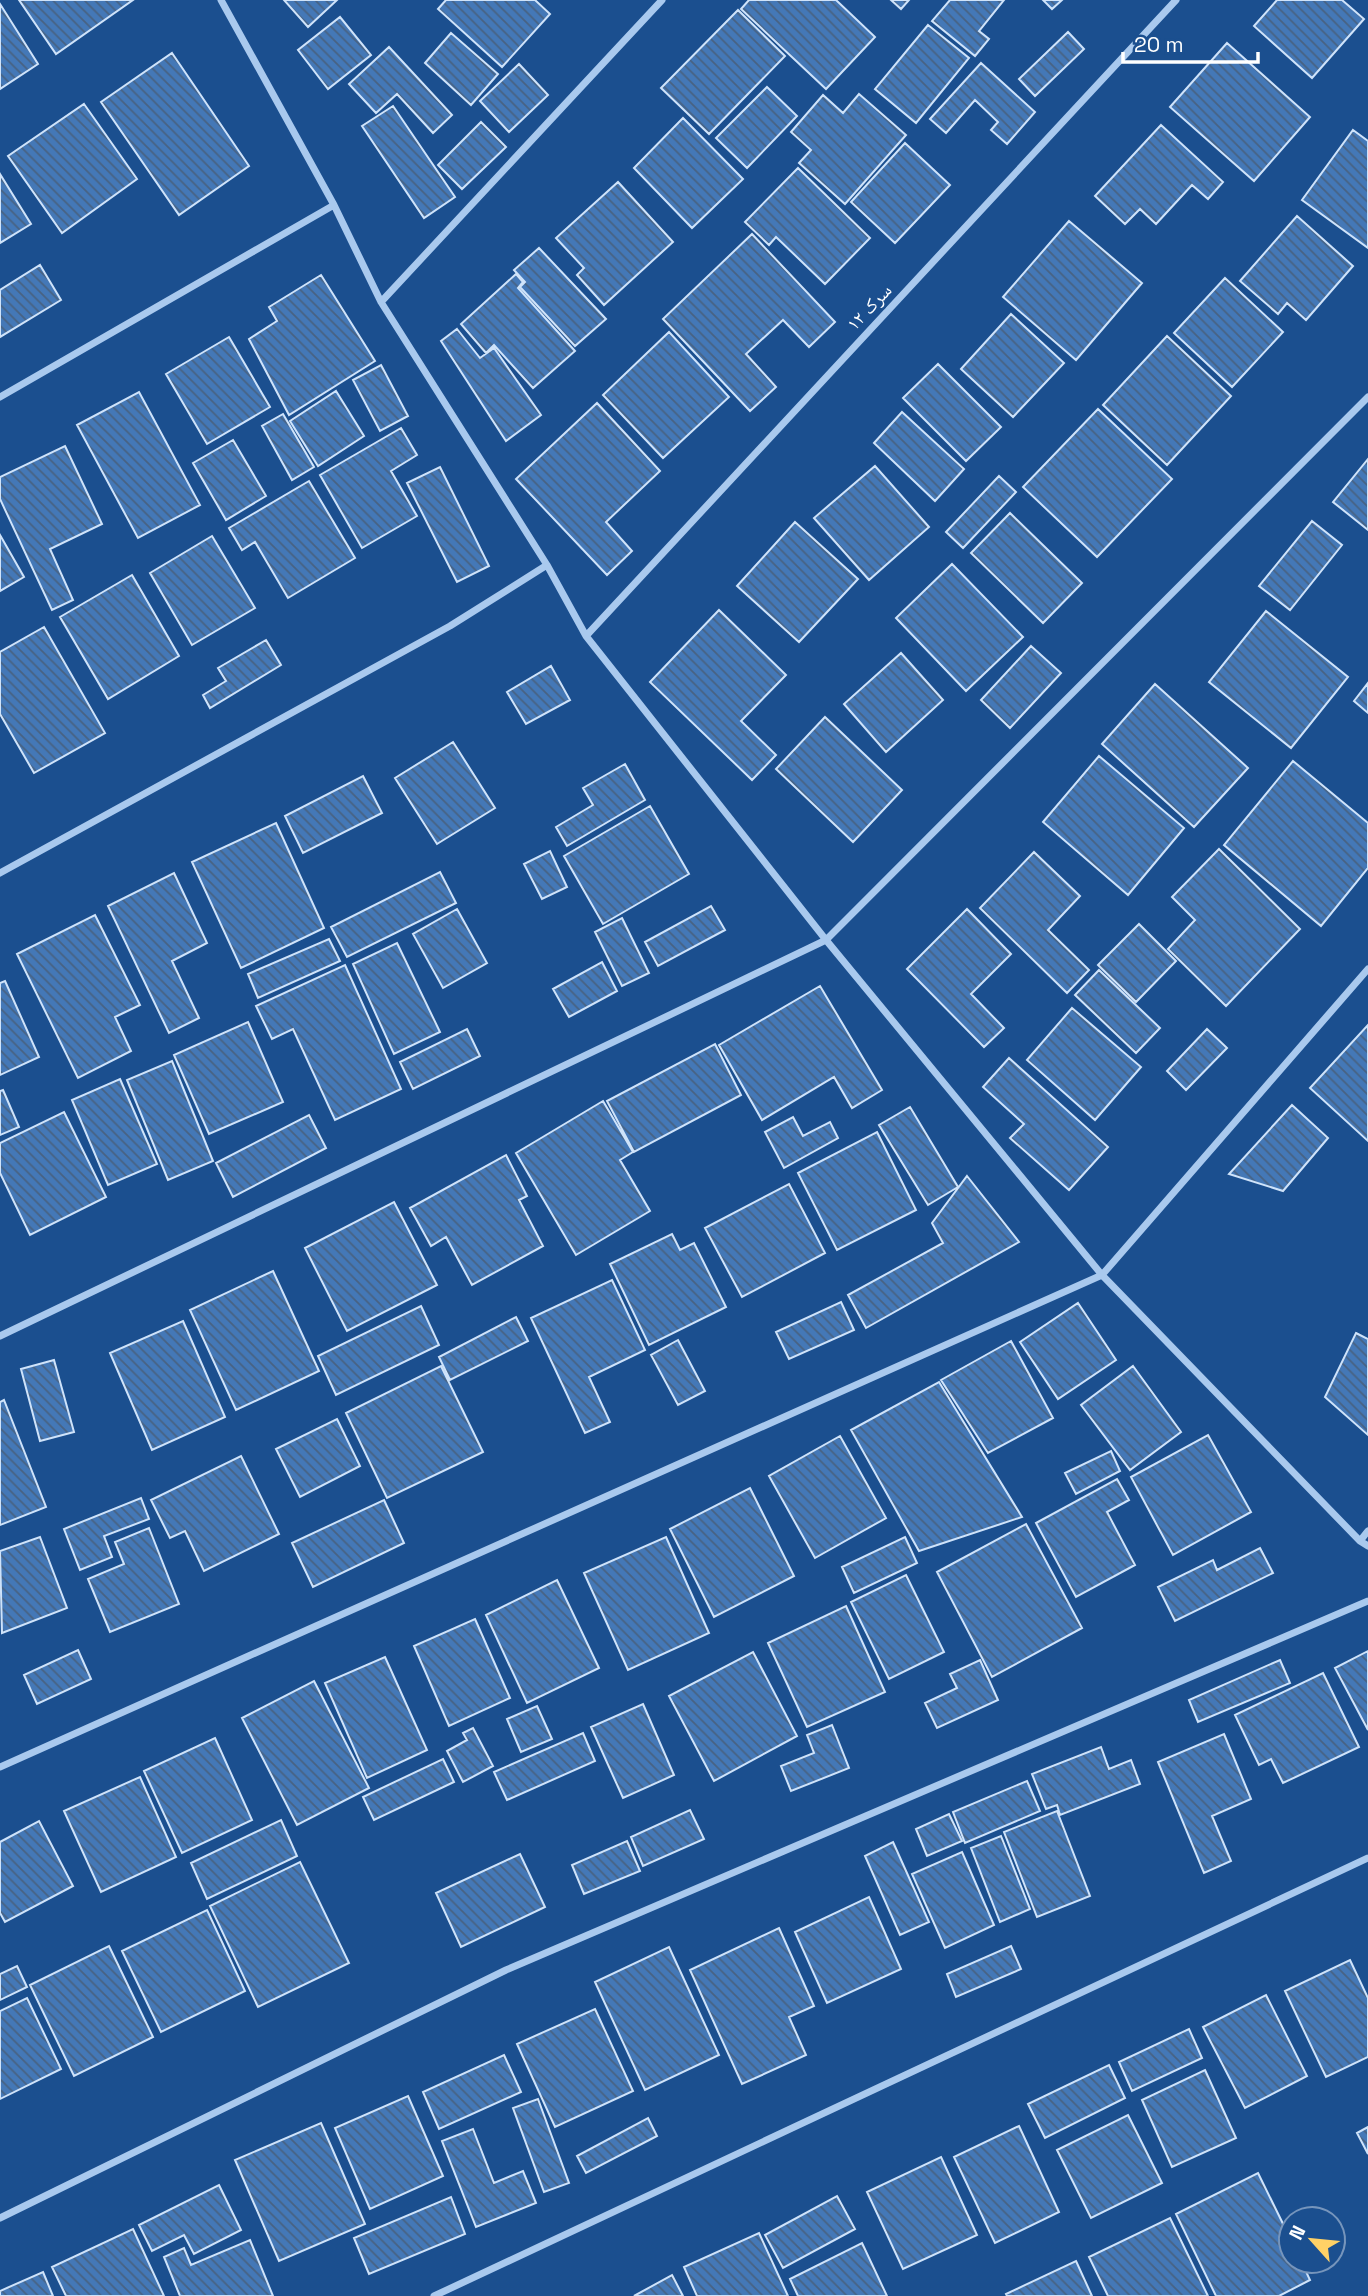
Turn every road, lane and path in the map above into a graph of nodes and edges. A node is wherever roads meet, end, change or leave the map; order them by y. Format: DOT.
graph roads {
  1 [pos="221,0"];
  2 [pos="662,0"];
  3 [pos="1176,0"];
  4 [pos="334,205"];
  5 [pos="382,302"];
  6 [pos="0,397"];
  7 [pos="1368,397"];
  8 [pos="547,565"];
  9 [pos="586,636"];
  10 [pos="0,873"];
  11 [pos="825,940"];
  12 [pos="1368,969"];
  13 [pos="1102,1275"];
  14 [pos="0,1336"];
  15 [pos="1368,1531"];
  16 [pos="1364,1544"];
  17 [pos="1368,1601"];
  18 [pos="0,1768"];
  19 [pos="1368,1858"];
  20 [pos="0,2218"];
  21 [pos="433,2296"];
  1 -- 4 [label="street"];
  2 -- 5 [label="street"];
  3 -- 9 [label="street, سرک ۱۲"];
  4 -- 5 [label="street"];
  4 -- 6 [label="street"];
  5 -- 8 [label="street"];
  7 -- 11 [label="street"];
  8 -- 9 [label="street"];
  8 -- 10 [label="street"];
  9 -- 11 [label="street"];
  11 -- 13 [label="street"];
  11 -- 14 [label="street"];
  12 -- 13 [label="street"];
  13 -- 16 [label="street"];
  13 -- 18 [label="street"];
  15 -- 16 [label="street"];
  17 -- 20 [label="street"];
  19 -- 21 [label="street"];
}
